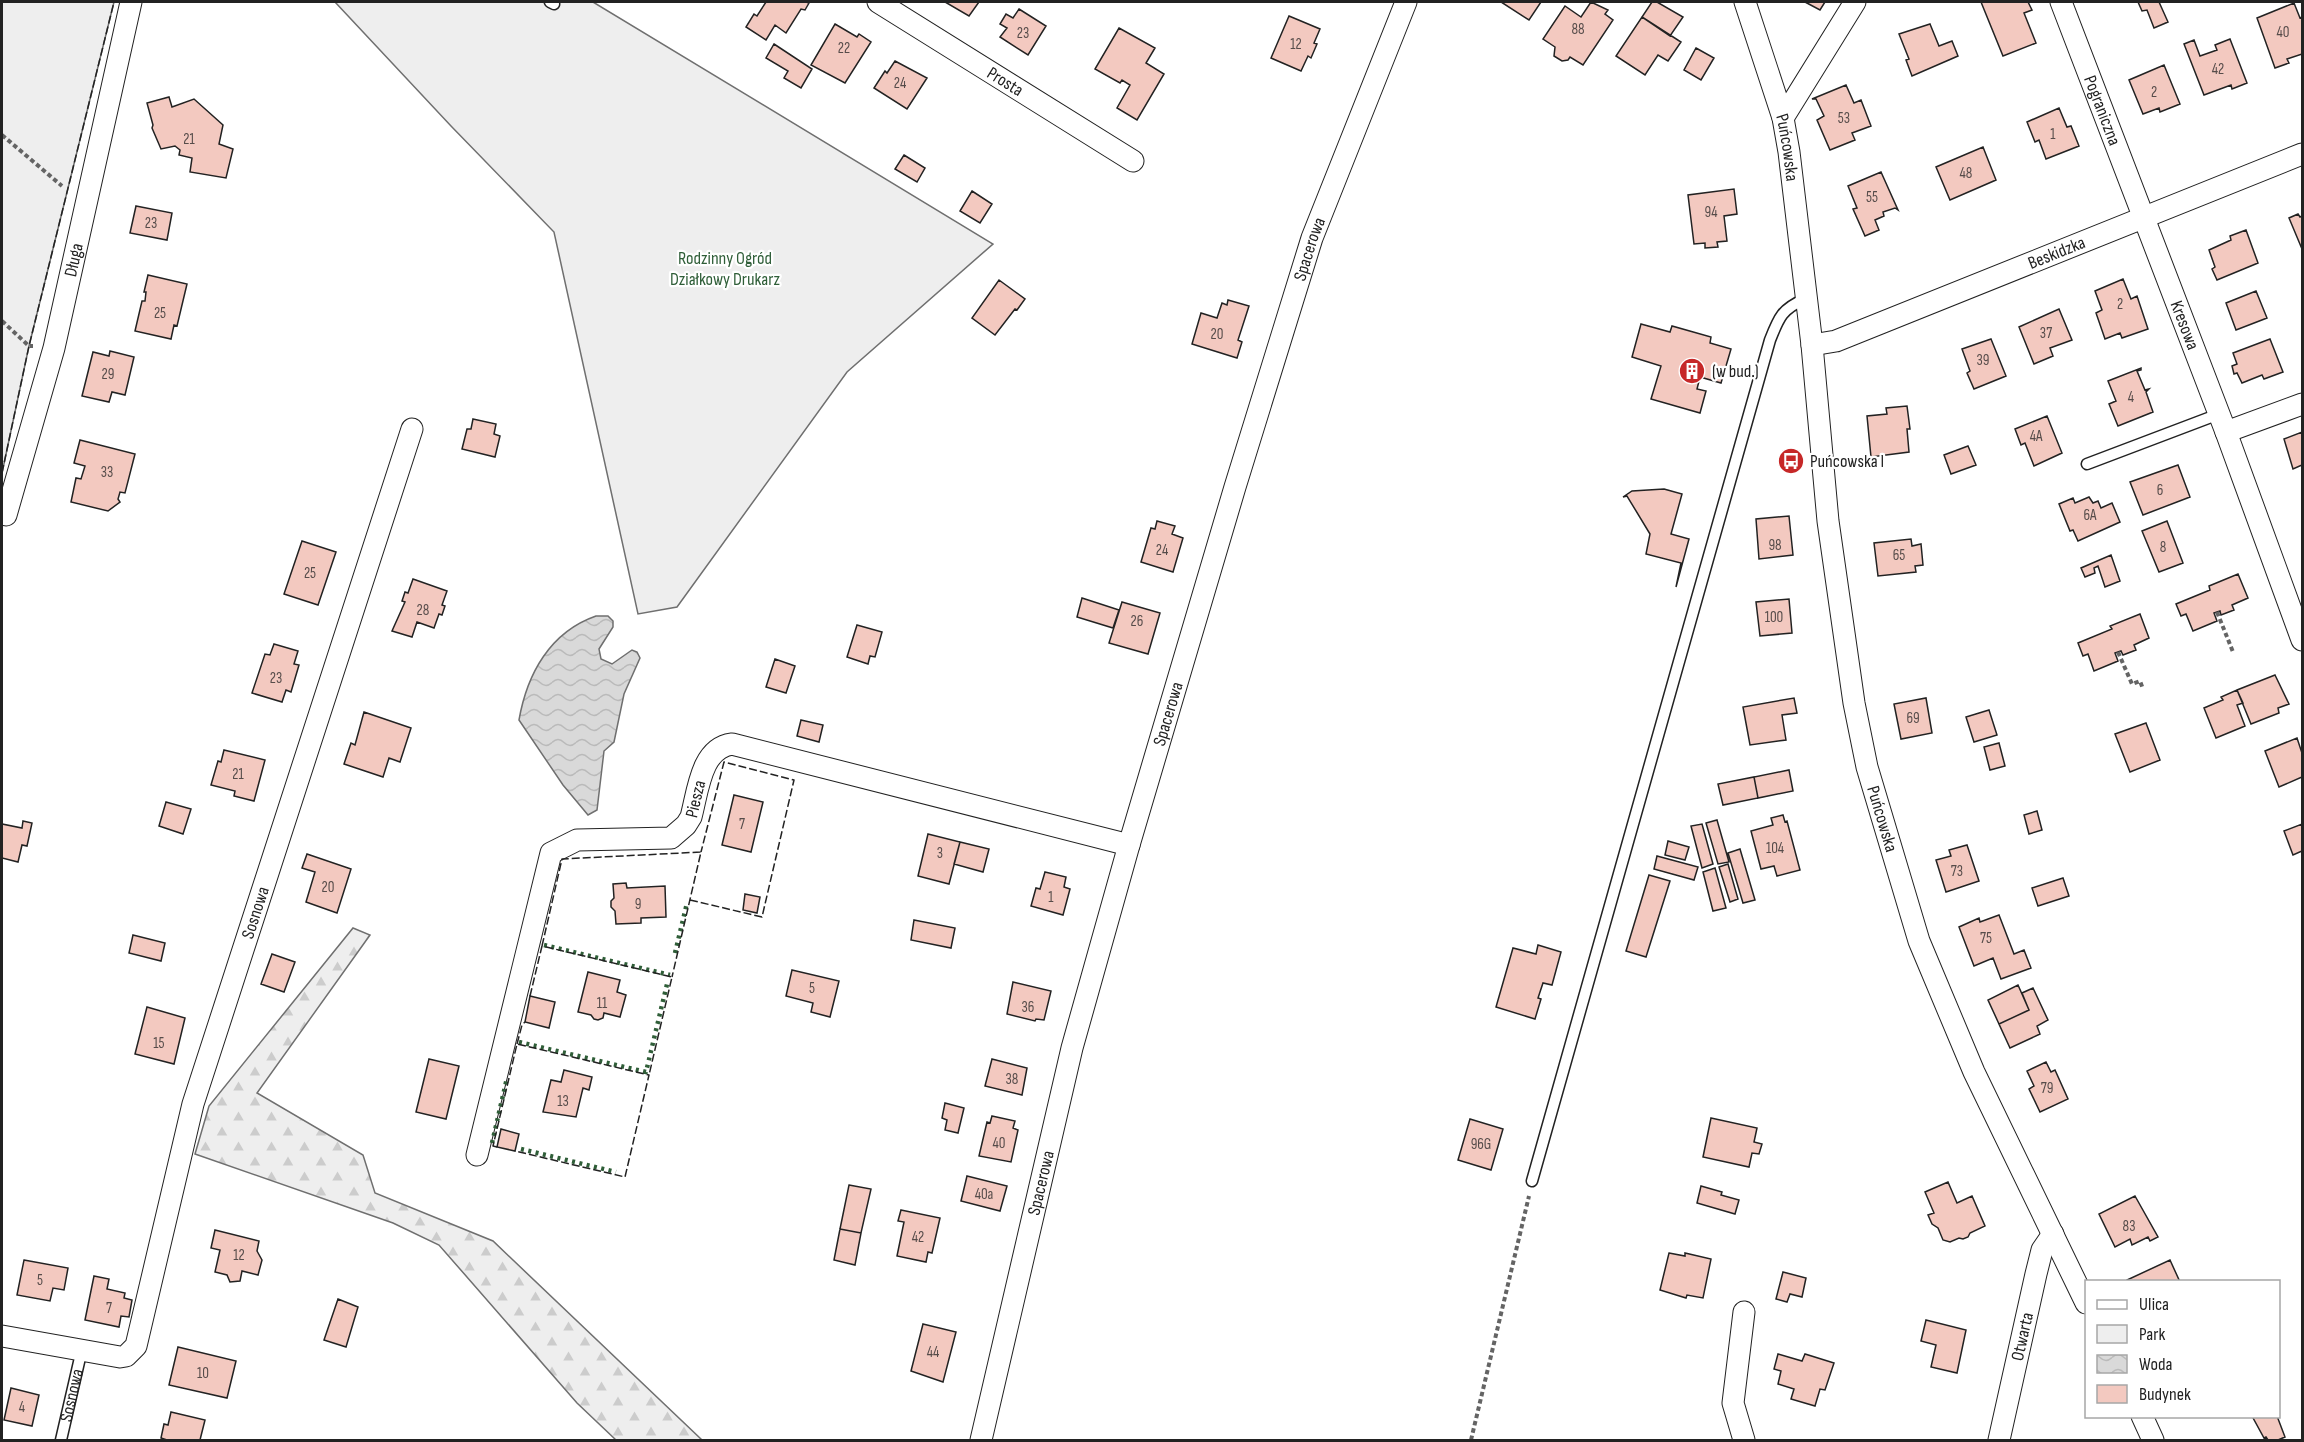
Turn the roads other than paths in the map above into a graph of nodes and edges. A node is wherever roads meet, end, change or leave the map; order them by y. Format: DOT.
graph roads {
  1 [pos="131,2"];
  2 [pos="878,2"];
  3 [pos="1406,2"];
  4 [pos="1745,2"];
  5 [pos="1855,2"];
  6 [pos="2061,2"];
  7 [pos="1783,118"];
  8 [pos="2302,154"];
  9 [pos="1133,161"];
  10 [pos="2143,219"];
  11 [pos="1805,299"];
  12 [pos="1812,345"];
  13 [pos="2302,404"];
  14 [pos="2222,423"];
  15 [pos="412,429"];
  16 [pos="2087,464"];
  17 [pos="6,515"];
  18 [pos="2302,640"];
  19 [pos="1129,845"];
  20 [pos="477,1155"];
  21 [pos="1532,1181"];
  22 [pos="2053,1234"];
  23 [pos="2085,1301"];
  24 [pos="1744,1312"];
  25 [pos="2,1336"];
  26 [pos="82,1349"];
  27 [pos="2143,1418"];
  28 [pos="61,1440"];
  29 [pos="981,1440"];
  30 [pos="1744,1440"];
  31 [pos="1999,1440"];
  32 [pos="2153,1440"];
  1 -- 17 [label="street, Długa"];
  2 -- 9 [label="street, Prosta"];
  3 -- 19 [label="street, Spacerowa"];
  4 -- 7 [label="street, Puńcowska"];
  5 -- 7 [label="street"];
  6 -- 10 [label="street, Pograniczna"];
  7 -- 11 [label="street, Puńcowska"];
  8 -- 10 [label="street, Beskidzka"];
  10 -- 12 [label="street, Beskidzka"];
  10 -- 14 [label="street, Kresowa"];
  11 -- 12 [label="street, Puńcowska"];
  11 -- 21 [label="lane"];
  12 -- 22 [label="street, Puńcowska"];
  13 -- 14 [label="street"];
  14 -- 16 [label="lane"];
  14 -- 18 [label="street, Kresowa"];
  15 -- 26 [label="street, Sosnowa"];
  19 -- 20 [label="street, Piesza"];
  19 -- 29 [label="street, Spacerowa"];
  22 -- 23 [label="street, Puńcowska"];
  22 -- 31 [label="street, Otwarta"];
  24 -- 30 [label="street"];
  25 -- 26 [label="street, Sosnowa"];
  26 -- 28 [label="lane, Sosnowa"];
  27 -- 32 [label="street"];
}
